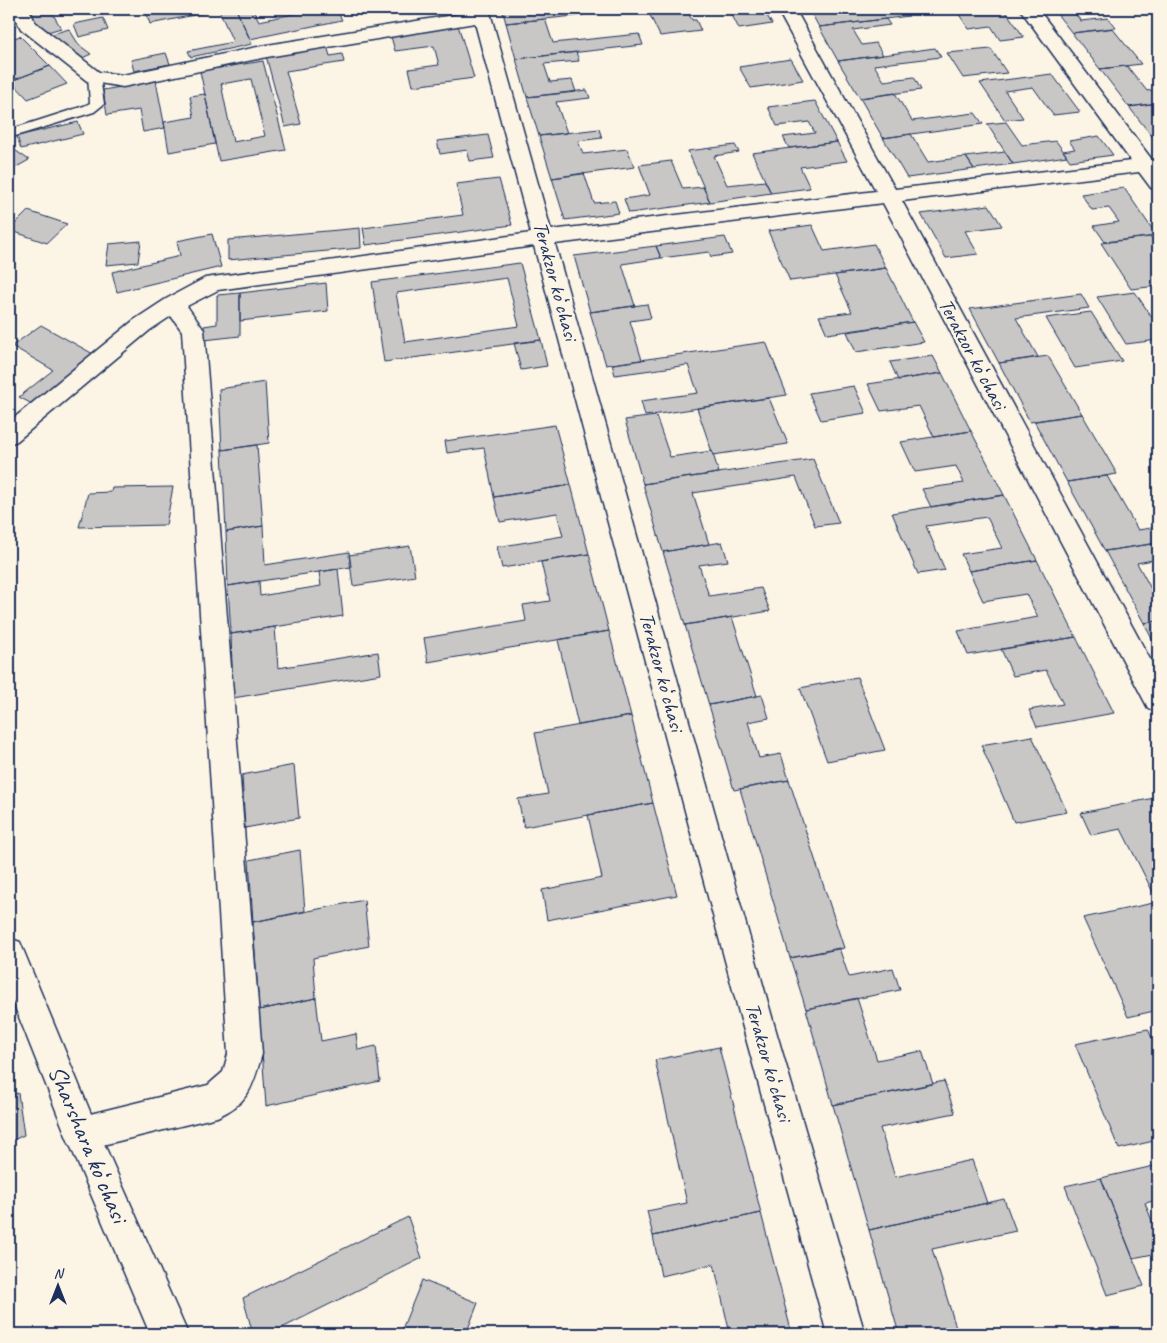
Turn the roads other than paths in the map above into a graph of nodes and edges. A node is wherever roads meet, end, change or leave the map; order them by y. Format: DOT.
graph roads {
  1 [pos="786,9"];
  2 [pos="1029,9"];
  3 [pos="482,13"];
  4 [pos="17,14"];
  5 [pos="94,78"];
  6 [pos="9,134"];
  7 [pos="1146,165"];
  8 [pos="1158,183"];
  9 [pos="889,196"];
  10 [pos="544,238"];
  11 [pos="174,304"];
  12 [pos="9,435"];
  13 [pos="1158,700"];
  14 [pos="9,953"];
  15 [pos="82,1133"];
  16 [pos="169,1334"];
  17 [pos="846,1334"];
  1 -- 9 [label="street, Terakzor koʻchasi"];
  2 -- 7 [label="street"];
  3 -- 5 [label="street"];
  3 -- 10 [label="street, Terakzor koʻchasi"];
  4 -- 5 [label="street"];
  5 -- 6 [label="lane"];
  7 -- 8 [label="street"];
  7 -- 9 [label="street"];
  9 -- 10 [label="street"];
  9 -- 13 [label="street, Terakzor koʻchasi"];
  10 -- 11 [label="street"];
  10 -- 17 [label="street, Terakzor koʻchasi"];
  11 -- 12 [label="street"];
  11 -- 15 [label="street"];
  14 -- 15 [label="street, Sharshara koʻchasi"];
  15 -- 16 [label="street, Sharshara koʻchasi"];
}
